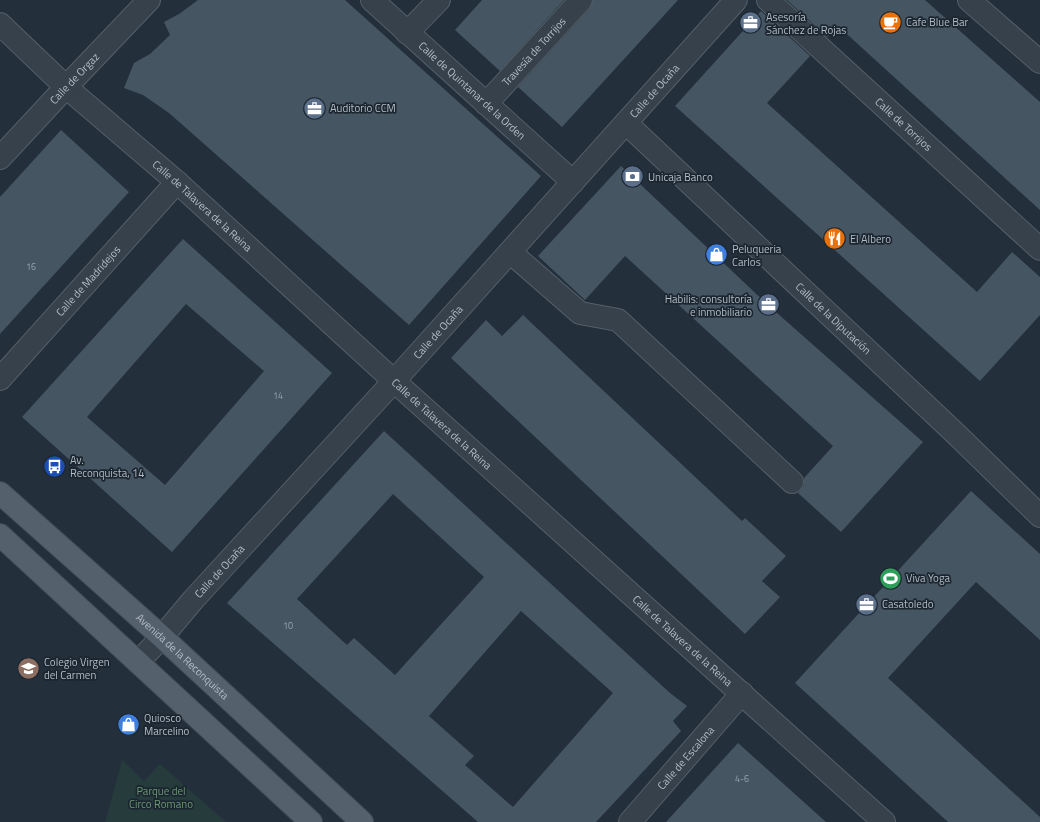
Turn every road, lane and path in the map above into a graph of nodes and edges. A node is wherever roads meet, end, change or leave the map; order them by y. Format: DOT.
graph roads {
  1 [pos="149,0"];
  2 [pos="372,0"];
  3 [pos="439,0"];
  4 [pos="581,0"];
  5 [pos="736,0"];
  6 [pos="768,0"];
  7 [pos="969,0"];
  8 [pos="0,24"];
  9 [pos="408,33"];
  10 [pos="1040,62"];
  11 [pos="66,87"];
  12 [pos="486,104"];
  13 [pos="626,122"];
  14 [pos="0,158"];
  15 [pos="177,182"];
  16 [pos="573,182"];
  17 [pos="1040,249"];
  18 [pos="510,252"];
  19 [pos="0,379"];
  20 [pos="394,381"];
  21 [pos="792,482"];
  22 [pos="0,493"];
  23 [pos="1040,516"];
  24 [pos="0,535"];
  25 [pos="162,637"];
  26 [pos="138,662"];
  27 [pos="742,693"];
  28 [pos="311,822"];
  29 [pos="362,822"];
  30 [pos="630,822"];
  31 [pos="884,822"];
  1 -- 11 [label="street, Calle de Orgaz"];
  2 -- 9 [label="street, Calle de Quintanar de la Orden"];
  3 -- 9 [label="street"];
  4 -- 12 [label="street, Travesía de Torrijos"];
  5 -- 13 [label="street, Calle de Ocaña"];
  6 -- 17 [label="street, Calle de Torrijos"];
  7 -- 10 [label="street"];
  8 -- 11 [label="street, Calle de Talavera de la Reina"];
  9 -- 12 [label="street, Calle de Quintanar de la Orden"];
  11 -- 14 [label="street, Calle de Orgaz"];
  11 -- 15 [label="street, Calle de Talavera de la Reina"];
  12 -- 16 [label="street, Calle de Quintanar de la Orden"];
  13 -- 16 [label="street, Calle de Ocaña"];
  13 -- 23 [label="street, Calle de la Diputación"];
  15 -- 19 [label="street, Calle de Madridejos"];
  15 -- 20 [label="street, Calle de Talavera de la Reina"];
  16 -- 18 [label="street, Calle de Ocaña"];
  18 -- 20 [label="street, Calle de Ocaña"];
  18 -- 21 [label="street"];
  20 -- 25 [label="street, Calle de Ocaña"];
  20 -- 27 [label="street, Calle de Talavera de la Reina"];
  22 -- 25 [label="main road, Avenida de la Reconquista"];
  24 -- 26 [label="main road"];
  25 -- 26 [label="street, Calle de Ocaña"];
  25 -- 29 [label="main road, Avenida de la Reconquista"];
  26 -- 28 [label="main road"];
  27 -- 30 [label="street, Calle de Escalona"];
  27 -- 31 [label="street, Calle de Talavera de la Reina"];
}
